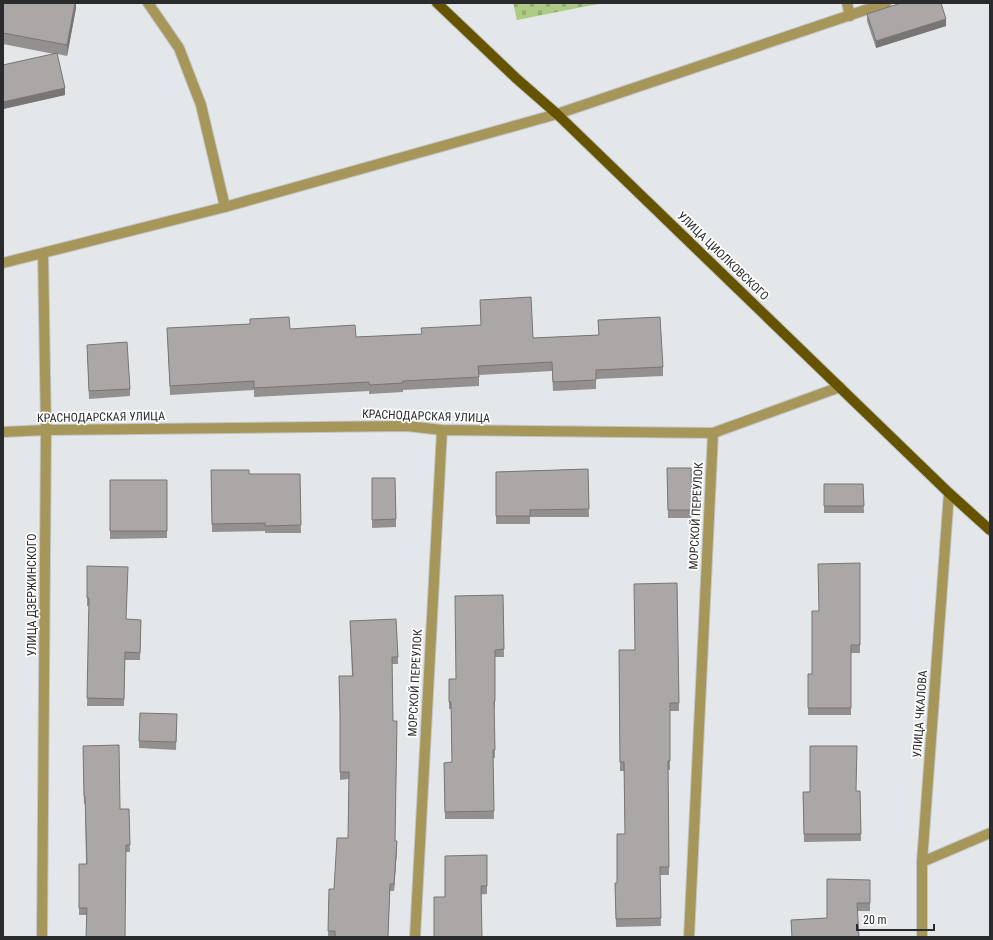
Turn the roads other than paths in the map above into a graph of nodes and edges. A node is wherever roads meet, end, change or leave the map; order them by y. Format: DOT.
graph roads {
  1 [pos="148,3"];
  2 [pos="437,3"];
  3 [pos="847,3"];
  4 [pos="886,3"];
  5 [pos="850,16"];
  6 [pos="557,114"];
  7 [pos="225,207"];
  8 [pos="43,253"];
  9 [pos="3,263"];
  10 [pos="840,387"];
  11 [pos="46,430"];
  12 [pos="442,430"];
  13 [pos="3,432"];
  14 [pos="713,432"];
  15 [pos="949,492"];
  16 [pos="990,530"];
  17 [pos="990,833"];
  18 [pos="922,862"];
  19 [pos="42,937"];
  20 [pos="415,937"];
  21 [pos="689,937"];
  22 [pos="922,937"];
  1 -- 7 [label="street"];
  2 -- 6 [label="main road, УЛИЦА ЦИОЛКОВСКОГО"];
  3 -- 5 [label="street"];
  4 -- 5 [label="street"];
  5 -- 6 [label="street"];
  6 -- 7 [label="street"];
  6 -- 10 [label="main road, УЛИЦА ЦИОЛКОВСКОГО"];
  7 -- 8 [label="street"];
  8 -- 9 [label="street"];
  8 -- 11 [label="street, УЛИЦА ДЗЕРЖИНСКОГО"];
  10 -- 14 [label="street, КРАСНОДАРСКАЯ УЛИЦА"];
  10 -- 15 [label="main road, УЛИЦА ЦИОЛКОВСКОГО"];
  11 -- 12 [label="street, КРАСНОДАРСКАЯ УЛИЦА"];
  11 -- 13 [label="street, КРАСНОДАРСКАЯ УЛИЦА"];
  11 -- 19 [label="street, УЛИЦА ДЗЕРЖИНСКОГО"];
  12 -- 14 [label="street, КРАСНОДАРСКАЯ УЛИЦА"];
  12 -- 20 [label="street, МОРСКОЙ ПЕРЕУЛОК"];
  14 -- 21 [label="street, МОРСКОЙ ПЕРЕУЛОК"];
  15 -- 16 [label="main road, УЛИЦА ЦИОЛКОВСКОГО"];
  15 -- 18 [label="street, УЛИЦА ЧКАЛОВА"];
  17 -- 18 [label="street"];
  18 -- 22 [label="street, УЛИЦА ЧКАЛОВА"];
}
